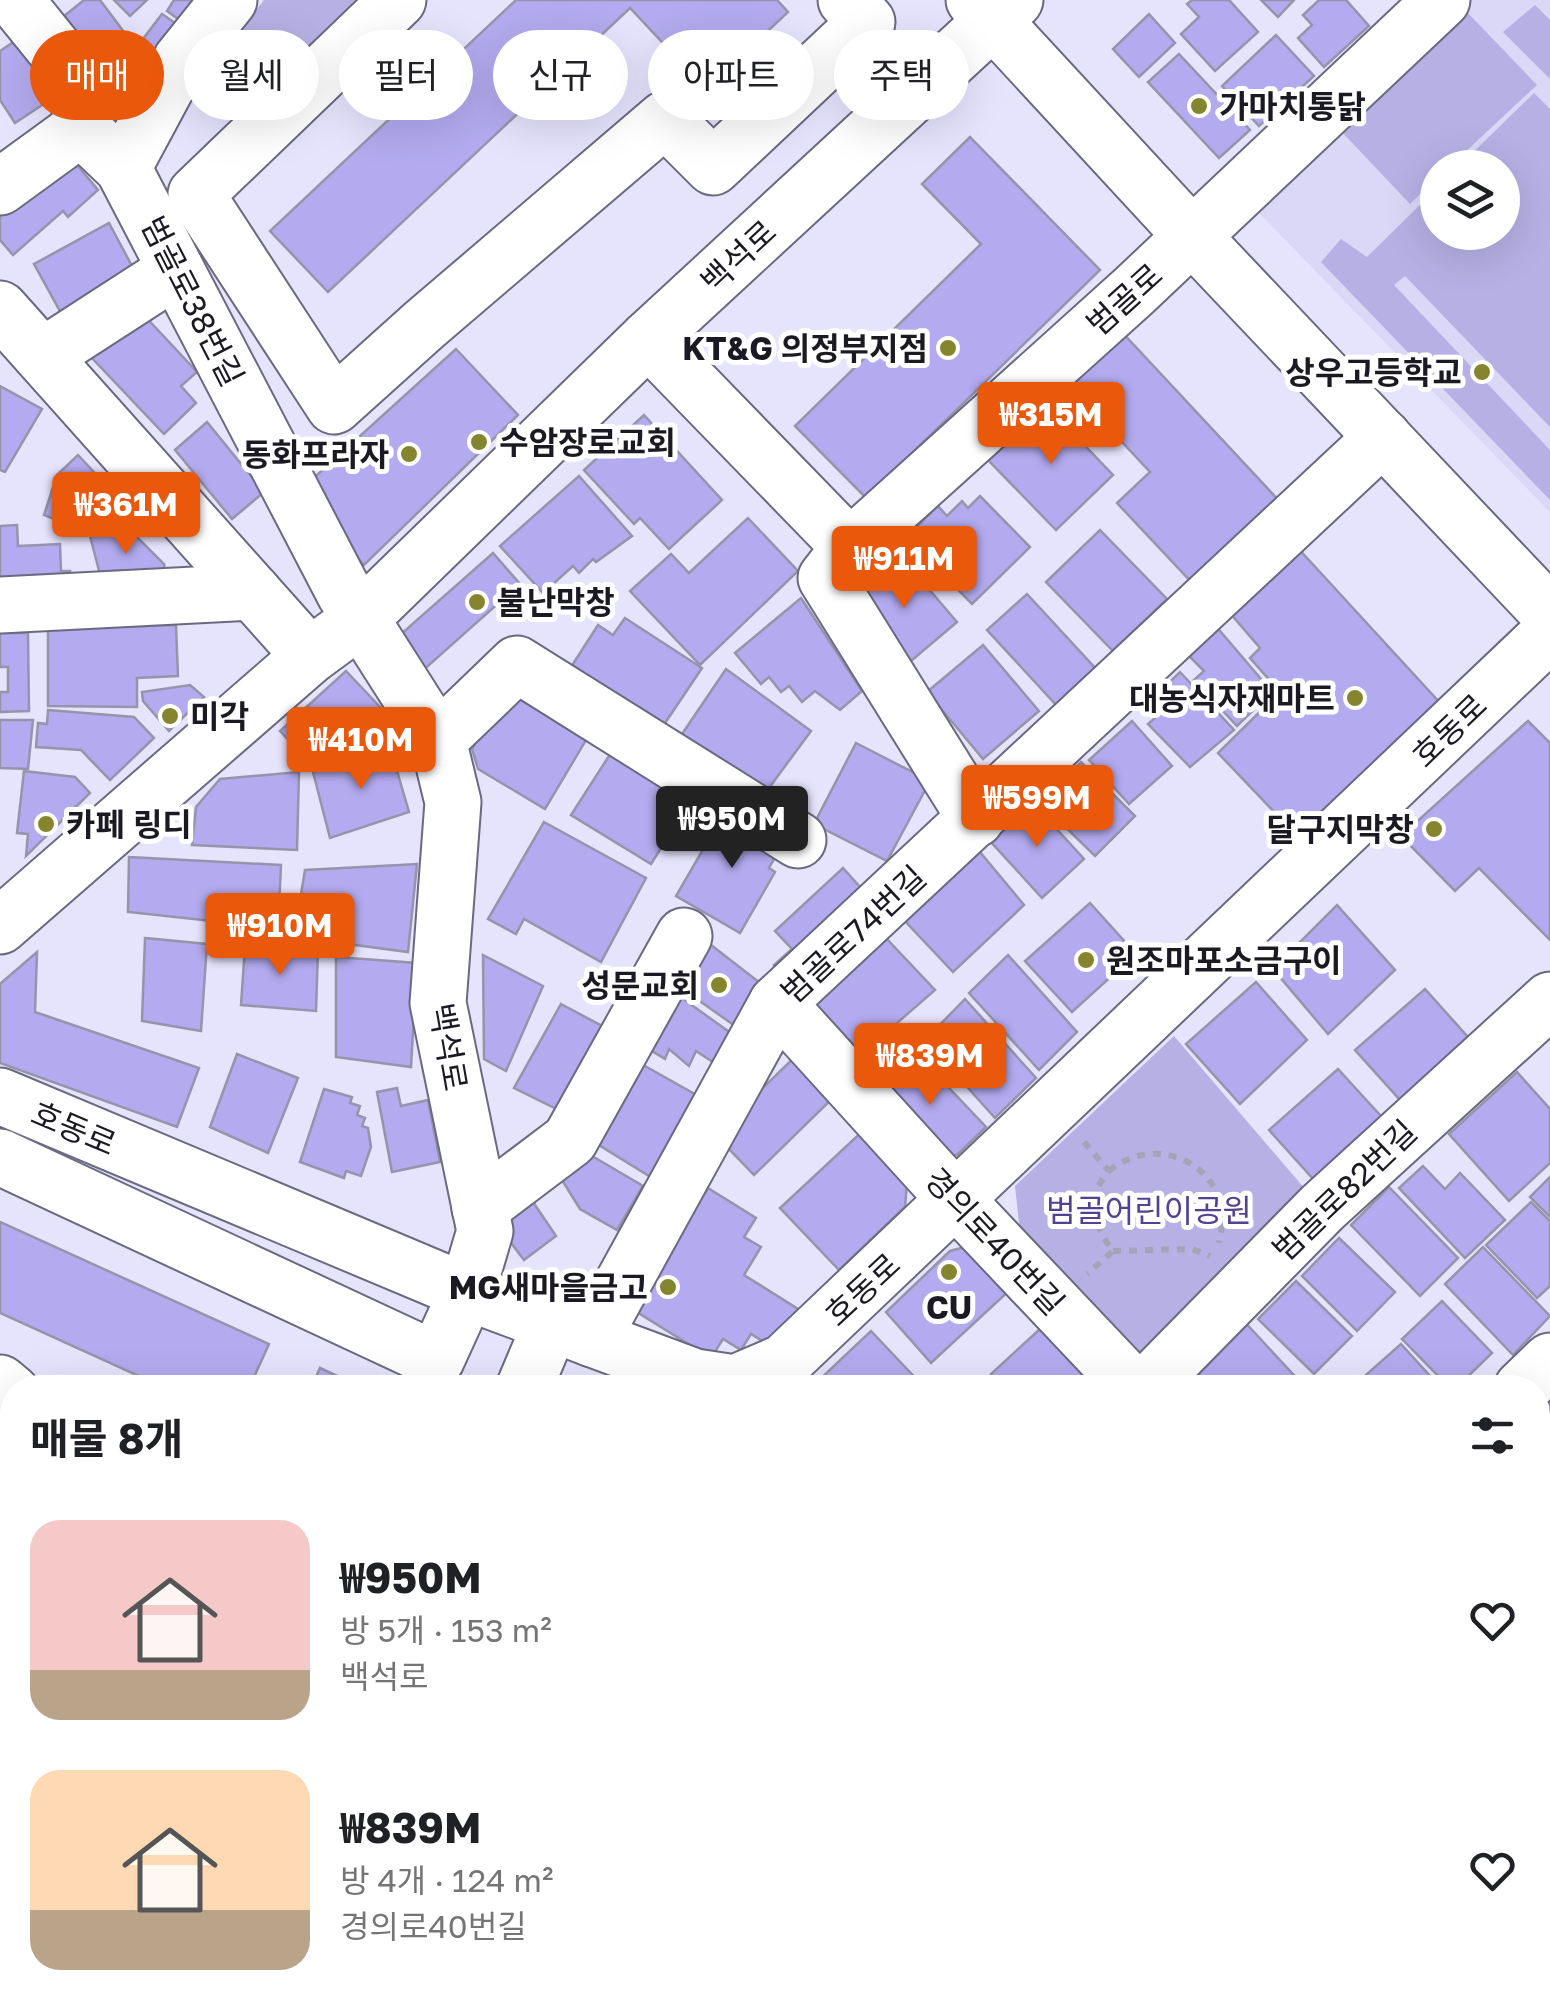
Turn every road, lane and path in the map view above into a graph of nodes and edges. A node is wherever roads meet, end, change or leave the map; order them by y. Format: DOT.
graph roads {
  1 [pos="229,0"];
  2 [pos="398,0"];
  3 [pos="846,0"];
  4 [pos="1442,0"];
  5 [pos="16,1"];
  6 [pos="994,7"];
  7 [pos="0,15"];
  8 [pos="80,128"];
  9 [pos="123,168"];
  10 [pos="0,187"];
  11 [pos="1192,236"];
  12 [pos="176,270"];
  13 [pos="648,340"];
  14 [pos="18,346"];
  15 [pos="1383,437"];
  16 [pos="850,547"];
  17 [pos="253,592"];
  18 [pos="0,605"];
  19 [pos="1550,614"];
  20 [pos="359,620"];
  21 [pos="1550,633"];
  22 [pos="310,656"];
  23 [pos="438,740"];
  24 [pos="976,818"];
  25 [pos="798,840"];
  26 [pos="0,926"];
  27 [pos="684,936"];
  28 [pos="1550,1000"];
  29 [pos="778,1003"];
  30 [pos="0,1096"];
  31 [pos="1054,1108"];
  32 [pos="0,1158"];
  33 [pos="1109,1171"];
  34 [pos="956,1200"];
  35 [pos="480,1208"];
  36 [pos="1113,1251"];
  37 [pos="467,1292"];
  38 [pos="1054,1304"];
  39 [pos="572,1332"];
  40 [pos="430,1374"];
  41 [pos="535,1375"];
  42 [pos="689,1375"];
  43 [pos="752,1375"];
  44 [pos="1122,1375"];
  45 [pos="1158,1375"];
  1 -- 9 [label="street"];
  2 -- 3 [label="street"];
  4 -- 11 [label="street, 범골로"];
  5 -- 7 [label="street"];
  5 -- 8 [label="street"];
  6 -- 11 [label="street, 범골로"];
  6 -- 13 [label="street, 백석로"];
  8 -- 9 [label="street, 범골로38번길"];
  8 -- 10 [label="street"];
  9 -- 12 [label="street, 범골로38번길"];
  11 -- 15 [label="street, 범골로"];
  11 -- 16 [label="street, 범골로"];
  12 -- 14 [label="street"];
  12 -- 20 [label="street, 범골로38번길"];
  13 -- 16 [label="street"];
  13 -- 20 [label="street, 백석로"];
  14 -- 17 [label="street"];
  15 -- 19 [label="street, 범골로"];
  15 -- 24 [label="street, 범골로74번길"];
  16 -- 24 [label="street, 범골로"];
  17 -- 18 [label="street"];
  17 -- 22 [label="street"];
  20 -- 22 [label="street, 백석로"];
  20 -- 23 [label="street, 백석로"];
  21 -- 31 [label="street, 호동로"];
  22 -- 26 [label="street, 백석로"];
  23 -- 25 [label="street"];
  23 -- 35 [label="street, 백석로"];
  24 -- 29 [label="street, 범골로74번길"];
  27 -- 35 [label="street"];
  28 -- 45 [label="street, 범골로82번길"];
  29 -- 34 [label="street, 경의로40번길"];
  29 -- 39 [label="street, 범골로74번길"];
  30 -- 37 [label="street, 호동로"];
  31 -- 33 [label="path"];
  31 -- 34 [label="street, 호동로"];
  32 -- 40 [label="street"];
  33 -- 36 [label="path"];
  33 -- 36 [label="path"];
  34 -- 38 [label="street, 경의로40번길"];
  34 -- 43 [label="street, 호동로"];
  35 -- 37 [label="street, 백석로"];
  36 -- 38 [label="path"];
  37 -- 39 [label="street, 호동로"];
  37 -- 40 [label="street, 백석로"];
  38 -- 44 [label="street, 경의로40번길"];
  39 -- 41 [label="street, 범골로74번길"];
  39 -- 42 [label="street, 호동로"];
}
